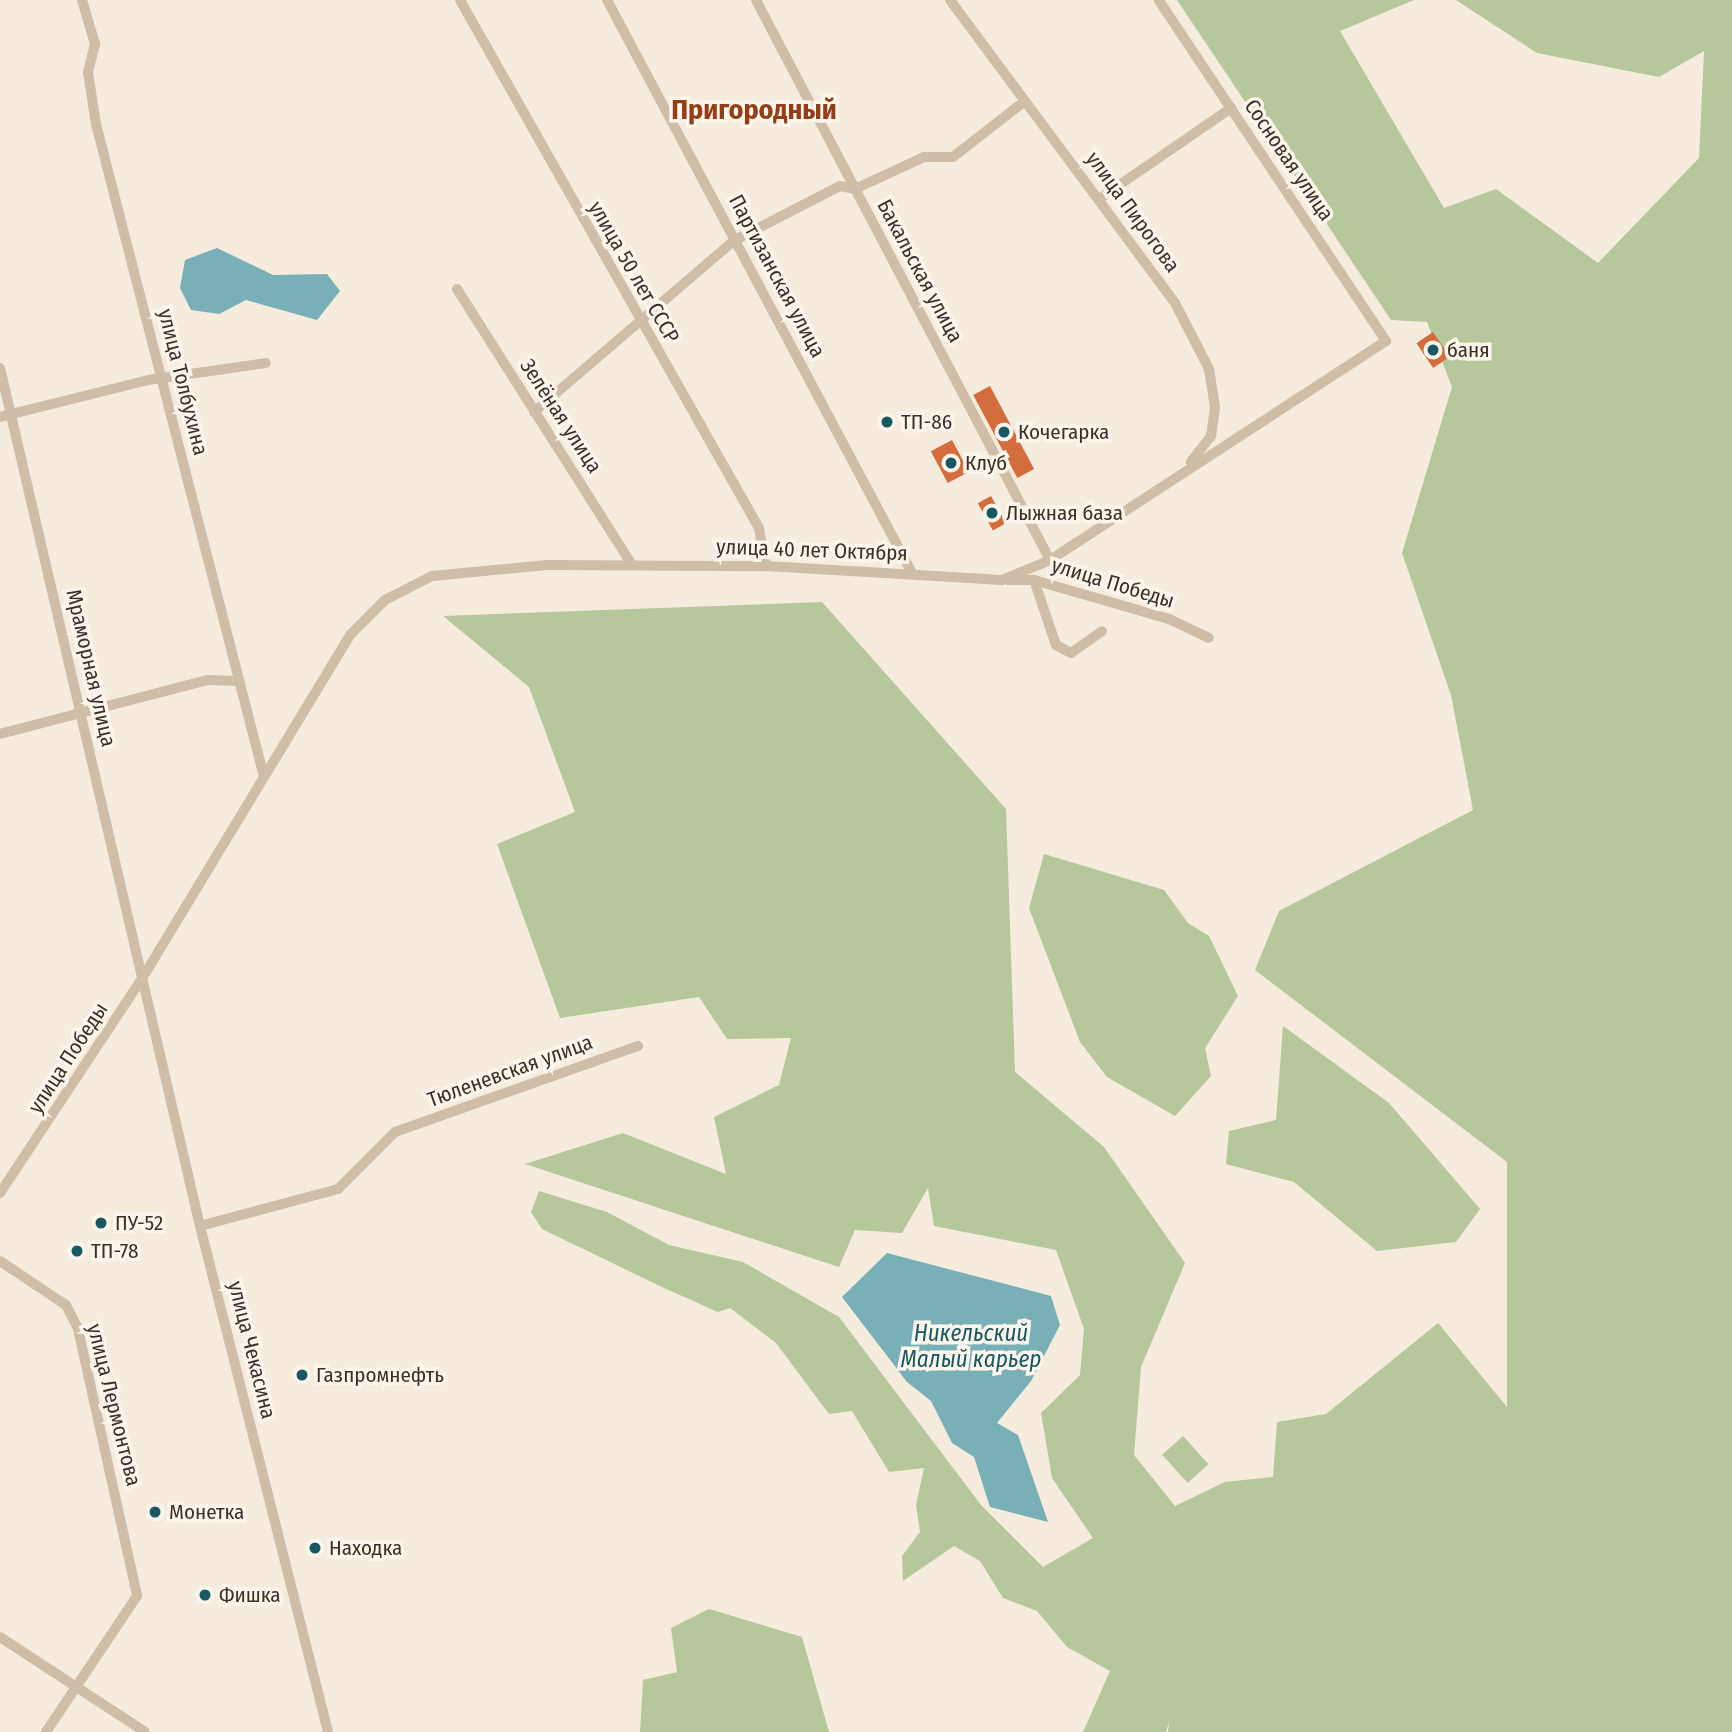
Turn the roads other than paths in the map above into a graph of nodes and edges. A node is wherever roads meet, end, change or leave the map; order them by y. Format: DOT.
graph roads {
  1 [pos="82,0"];
  2 [pos="460,0"];
  3 [pos="607,0"];
  4 [pos="756,0"];
  5 [pos="950,0"];
  6 [pos="1159,0"];
  7 [pos="1025,101"];
  8 [pos="1231,108"];
  9 [pos="855,188"];
  10 [pos="1102,197"];
  11 [pos="735,240"];
  12 [pos="457,289"];
  13 [pos="641,322"];
  14 [pos="1386,341"];
  15 [pos="266,363"];
  16 [pos="0,368"];
  17 [pos="164,381"];
  18 [pos="534,412"];
  19 [pos="12,413"];
  20 [pos="0,417"];
  21 [pos="1187,467"];
  22 [pos="1050,560"];
  23 [pos="632,565"];
  24 [pos="766,566"];
  25 [pos="911,571"];
  26 [pos="1002,580"];
  27 [pos="1034,580"];
  28 [pos="1102,631"];
  29 [pos="1209,638"];
  30 [pos="238,681"];
  31 [pos="81,713"];
  32 [pos="0,734"];
  33 [pos="263,773"];
  34 [pos="143,977"];
  35 [pos="638,1046"];
  36 [pos="0,1193"];
  37 [pos="200,1226"];
  38 [pos="0,1261"];
  39 [pos="0,1637"];
  40 [pos="76,1688"];
  41 [pos="46,1732"];
  42 [pos="145,1732"];
  43 [pos="328,1732"];
  1 -- 17 [label="street, улица Толбухина"];
  2 -- 13 [label="street, улица 50 лет СССР"];
  3 -- 11 [label="street, Партизанская улица"];
  4 -- 9 [label="street, Бакальская улица"];
  5 -- 7 [label="street, улица Пирогова"];
  6 -- 8 [label="street, Сосновая улица"];
  7 -- 9 [label="street"];
  7 -- 10 [label="street, улица Пирогова"];
  8 -- 10 [label="street"];
  8 -- 14 [label="street, Сосновая улица"];
  9 -- 11 [label="street"];
  9 -- 22 [label="street, Бакальская улица"];
  10 -- 21 [label="street, улица Пирогова"];
  11 -- 13 [label="street"];
  11 -- 25 [label="street, Партизанская улица"];
  12 -- 18 [label="street, Зелёная улица"];
  13 -- 18 [label="street"];
  13 -- 24 [label="street, улица 50 лет СССР"];
  14 -- 21 [label="street, улица 40 лет Октября"];
  15 -- 17 [label="street"];
  16 -- 19 [label="street, Мраморная улица"];
  17 -- 19 [label="street"];
  17 -- 30 [label="street, улица Толбухина"];
  18 -- 23 [label="street, Зелёная улица"];
  19 -- 20 [label="street"];
  19 -- 31 [label="street, Мраморная улица"];
  21 -- 22 [label="street, улица 40 лет Октября"];
  22 -- 26 [label="street, улица 40 лет Октября"];
  23 -- 24 [label="street, улица 40 лет Октября"];
  23 -- 33 [label="street, улица 40 лет Октября"];
  24 -- 25 [label="street, улица 40 лет Октября"];
  25 -- 26 [label="street, улица 40 лет Октября"];
  26 -- 27 [label="street, улица Победы"];
  27 -- 28 [label="street"];
  27 -- 29 [label="street, улица Победы"];
  30 -- 31 [label="street"];
  30 -- 33 [label="street, улица Толбухина"];
  31 -- 32 [label="street"];
  31 -- 34 [label="street, Мраморная улица"];
  33 -- 34 [label="street, улица Победы"];
  34 -- 36 [label="street, улица Победы"];
  34 -- 37 [label="street, улица Чекасина"];
  35 -- 37 [label="street, Тюленевская улица"];
  37 -- 43 [label="street, улица Чекасина"];
  38 -- 40 [label="street, улица Лермонтова"];
  39 -- 40 [label="street"];
  40 -- 41 [label="street, улица Лермонтова"];
  40 -- 42 [label="street"];
}
